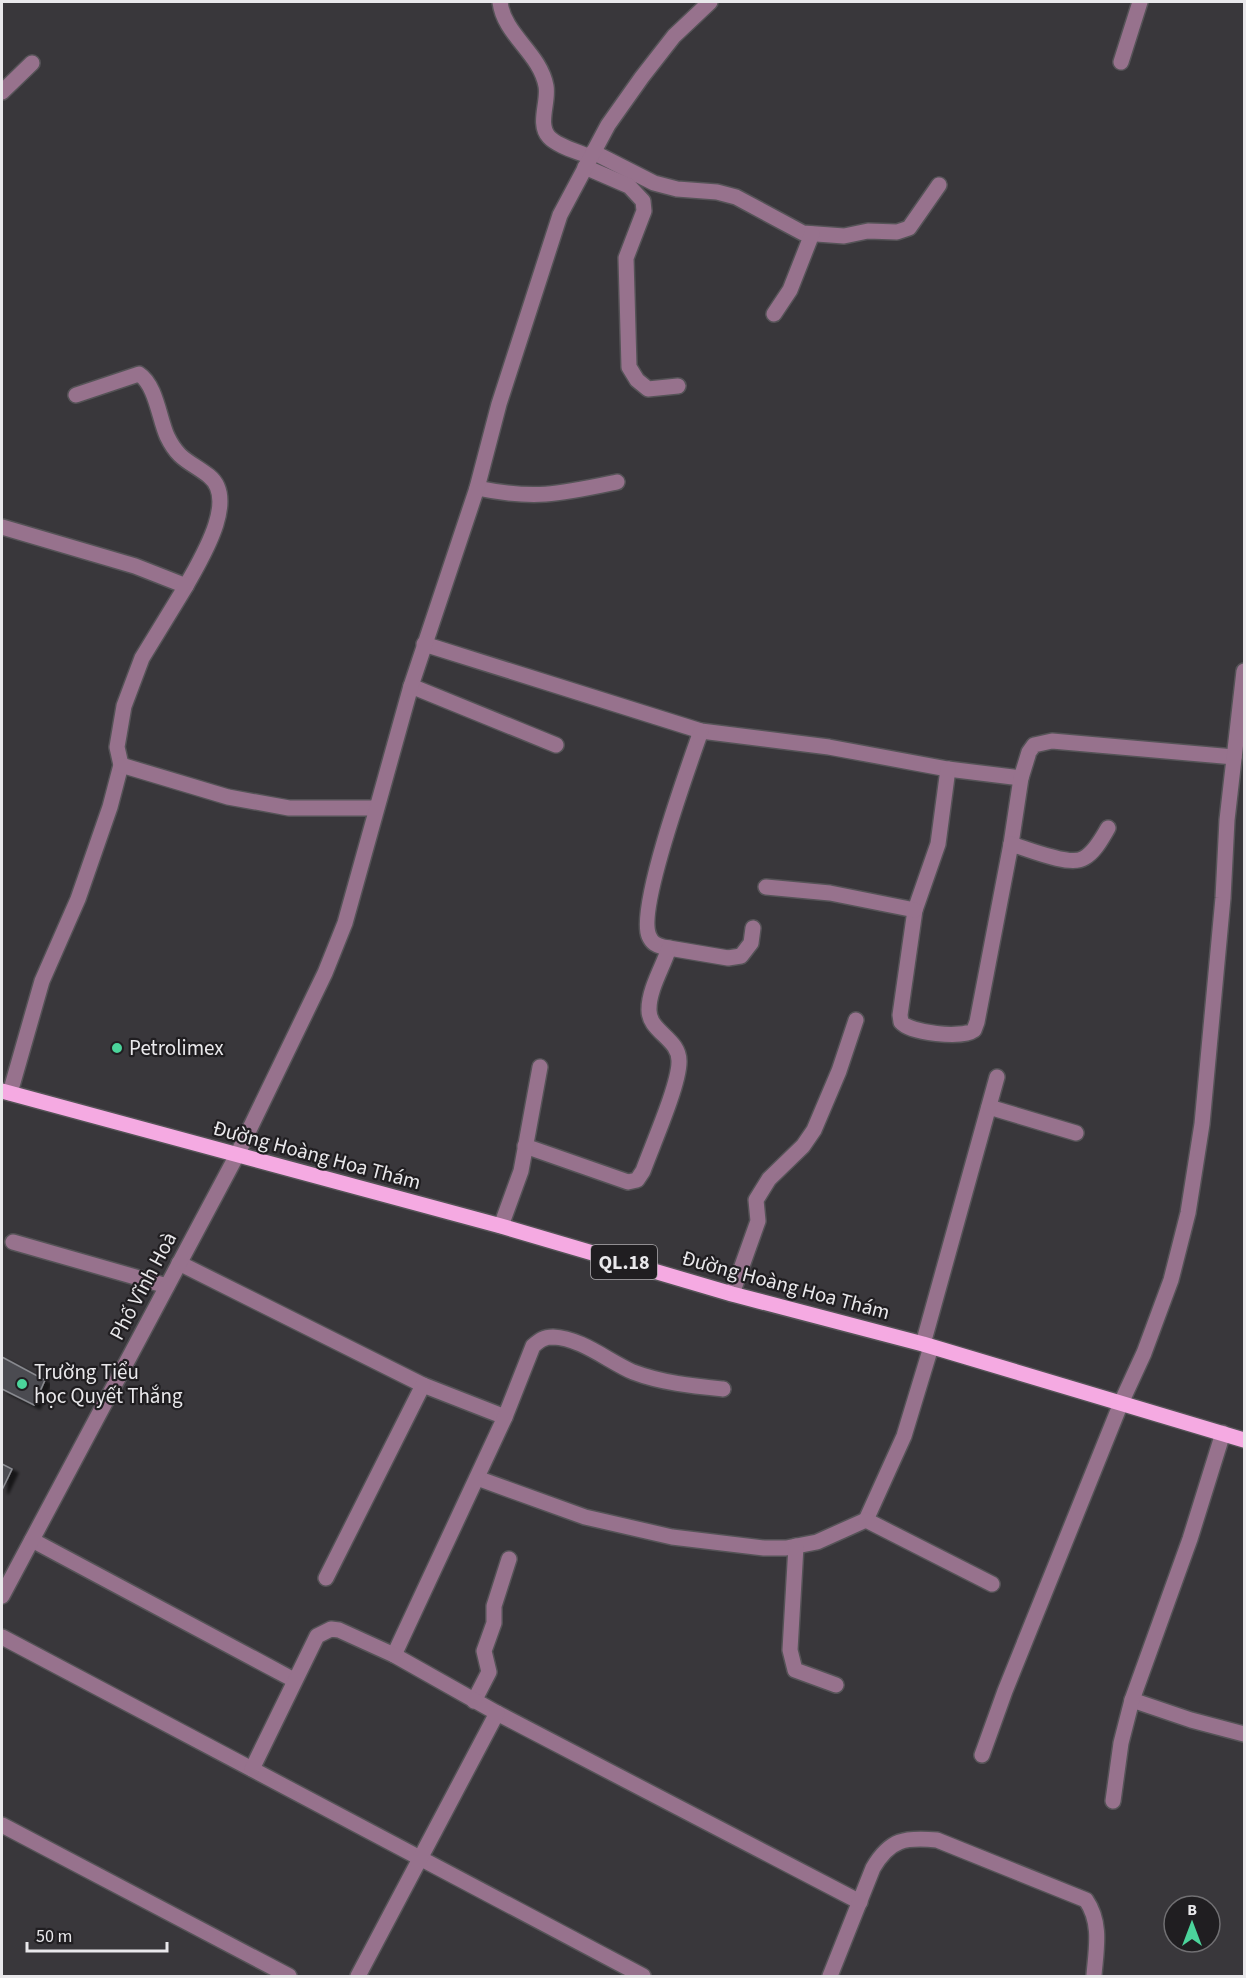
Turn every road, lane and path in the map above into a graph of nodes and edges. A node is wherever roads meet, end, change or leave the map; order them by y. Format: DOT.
graph roads {
  1 [pos="500,2"];
  2 [pos="710,2"];
  3 [pos="1140,2"];
  4 [pos="1121,62"];
  5 [pos="32,63"];
  6 [pos="2,92"];
  7 [pos="589,159"];
  8 [pos="939,185"];
  9 [pos="812,234"];
  10 [pos="774,314"];
  11 [pos="678,386"];
  12 [pos="76,395"];
  13 [pos="617,482"];
  14 [pos="477,488"];
  15 [pos="2,527"];
  16 [pos="186,586"];
  17 [pos="424,644"];
  18 [pos="1245,671"];
  19 [pos="411,686"];
  20 [pos="701,731"];
  21 [pos="556,745"];
  22 [pos="1234,757"];
  23 [pos="121,765"];
  24 [pos="948,770"];
  25 [pos="1021,778"];
  26 [pos="376,808"];
  27 [pos="1108,828"];
  28 [pos="1011,844"];
  29 [pos="766,887"];
  30 [pos="915,910"];
  31 [pos="753,928"];
  32 [pos="669,948"];
  33 [pos="856,1020"];
  34 [pos="540,1067"];
  35 [pos="997,1077"];
  36 [pos="6,1092"];
  37 [pos="989,1107"];
  38 [pos="1076,1133"];
  39 [pos="525,1146"];
  40 [pos="237,1155"];
  41 [pos="501,1226"];
  42 [pos="13,1242"];
  43 [pos="179,1263"];
  44 [pos="167,1286"];
  45 [pos="732,1294"];
  46 [pos="927,1346"];
  47 [pos="423,1385"];
  48 [pos="723,1389"];
  49 [pos="1121,1402"];
  50 [pos="505,1417"];
  51 [pos="1222,1433"];
  52 [pos="1245,1440"];
  53 [pos="477,1478"];
  54 [pos="866,1520"];
  55 [pos="32,1540"];
  56 [pos="796,1546"];
  57 [pos="509,1559"];
  58 [pos="326,1578"];
  59 [pos="993,1584"];
  60 [pos="2,1596"];
  61 [pos="2,1637"];
  62 [pos="394,1655"];
  63 [pos="294,1680"];
  64 [pos="836,1685"];
  65 [pos="1132,1700"];
  66 [pos="474,1701"];
  67 [pos="497,1713"];
  68 [pos="1245,1734"];
  69 [pos="982,1755"];
  70 [pos="252,1770"];
  71 [pos="1113,1801"];
  72 [pos="2,1825"];
  73 [pos="420,1859"];
  74 [pos="860,1902"];
  75 [pos="1094,1975"];
  76 [pos="289,1977"];
  77 [pos="358,1977"];
  78 [pos="643,1977"];
  79 [pos="830,1977"];
  1 -- 7 [label="street"];
  2 -- 7 [label="street, Phố Vĩnh Hoà"];
  3 -- 4 [label="street"];
  5 -- 6 [label="street"];
  7 -- 9 [label="street"];
  7 -- 11 [label="street"];
  7 -- 14 [label="street, Phố Vĩnh Hoà"];
  8 -- 9 [label="street"];
  9 -- 10 [label="street"];
  12 -- 16 [label="street"];
  13 -- 14 [label="street"];
  14 -- 17 [label="street, Phố Vĩnh Hoà"];
  15 -- 16 [label="street"];
  16 -- 23 [label="street"];
  17 -- 19 [label="street, Phố Vĩnh Hoà"];
  17 -- 20 [label="street"];
  18 -- 22 [label="street"];
  19 -- 21 [label="street"];
  19 -- 26 [label="street, Phố Vĩnh Hoà"];
  20 -- 24 [label="street"];
  20 -- 32 [label="street"];
  22 -- 25 [label="street"];
  22 -- 49 [label="street"];
  23 -- 26 [label="street"];
  23 -- 36 [label="street"];
  24 -- 25 [label="street"];
  24 -- 30 [label="street"];
  25 -- 28 [label="street"];
  26 -- 40 [label="street, Phố Vĩnh Hoà"];
  27 -- 28 [label="street"];
  28 -- 30 [label="street"];
  29 -- 30 [label="street"];
  31 -- 32 [label="street"];
  32 -- 39 [label="street"];
  33 -- 45 [label="street"];
  34 -- 39 [label="street"];
  35 -- 37 [label="street"];
  36 -- 40 [label="main road, Đường Hoàng Hoa Thám / QL.18"];
  37 -- 38 [label="street"];
  37 -- 46 [label="street"];
  39 -- 41 [label="street"];
  40 -- 41 [label="main road, Đường Hoàng Hoa Thám / QL.18"];
  40 -- 43 [label="street, Phố Vĩnh Hoà"];
  41 -- 45 [label="main road, Đường Hoàng Hoa Thám / QL.18"];
  42 -- 44 [label="street"];
  43 -- 44 [label="street, Phố Vĩnh Hoà"];
  43 -- 47 [label="street"];
  44 -- 55 [label="street, Phố Vĩnh Hoà"];
  45 -- 46 [label="main road, Đường Hoàng Hoa Thám / QL.18"];
  46 -- 49 [label="main road, Đường Hoàng Hoa Thám / QL.18"];
  46 -- 54 [label="street"];
  47 -- 50 [label="street"];
  47 -- 58 [label="street"];
  48 -- 50 [label="street"];
  49 -- 51 [label="main road, Đường Hoàng Hoa Thám / QL.18"];
  49 -- 69 [label="street"];
  50 -- 53 [label="street"];
  51 -- 52 [label="main road, Đường Hoàng Hoa Thám / QL.18"];
  51 -- 65 [label="street"];
  53 -- 56 [label="street"];
  53 -- 62 [label="street"];
  54 -- 56 [label="street"];
  54 -- 59 [label="street"];
  55 -- 60 [label="street, Phố Vĩnh Hoà"];
  55 -- 63 [label="street"];
  56 -- 64 [label="street"];
  57 -- 66 [label="street"];
  61 -- 70 [label="street"];
  62 -- 63 [label="street"];
  62 -- 66 [label="street"];
  63 -- 70 [label="street"];
  65 -- 68 [label="street"];
  65 -- 71 [label="street"];
  66 -- 67 [label="street"];
  67 -- 73 [label="street"];
  67 -- 74 [label="street"];
  70 -- 73 [label="street"];
  72 -- 76 [label="street"];
  73 -- 77 [label="street"];
  73 -- 78 [label="street"];
  74 -- 75 [label="street"];
  74 -- 79 [label="street"];
}
